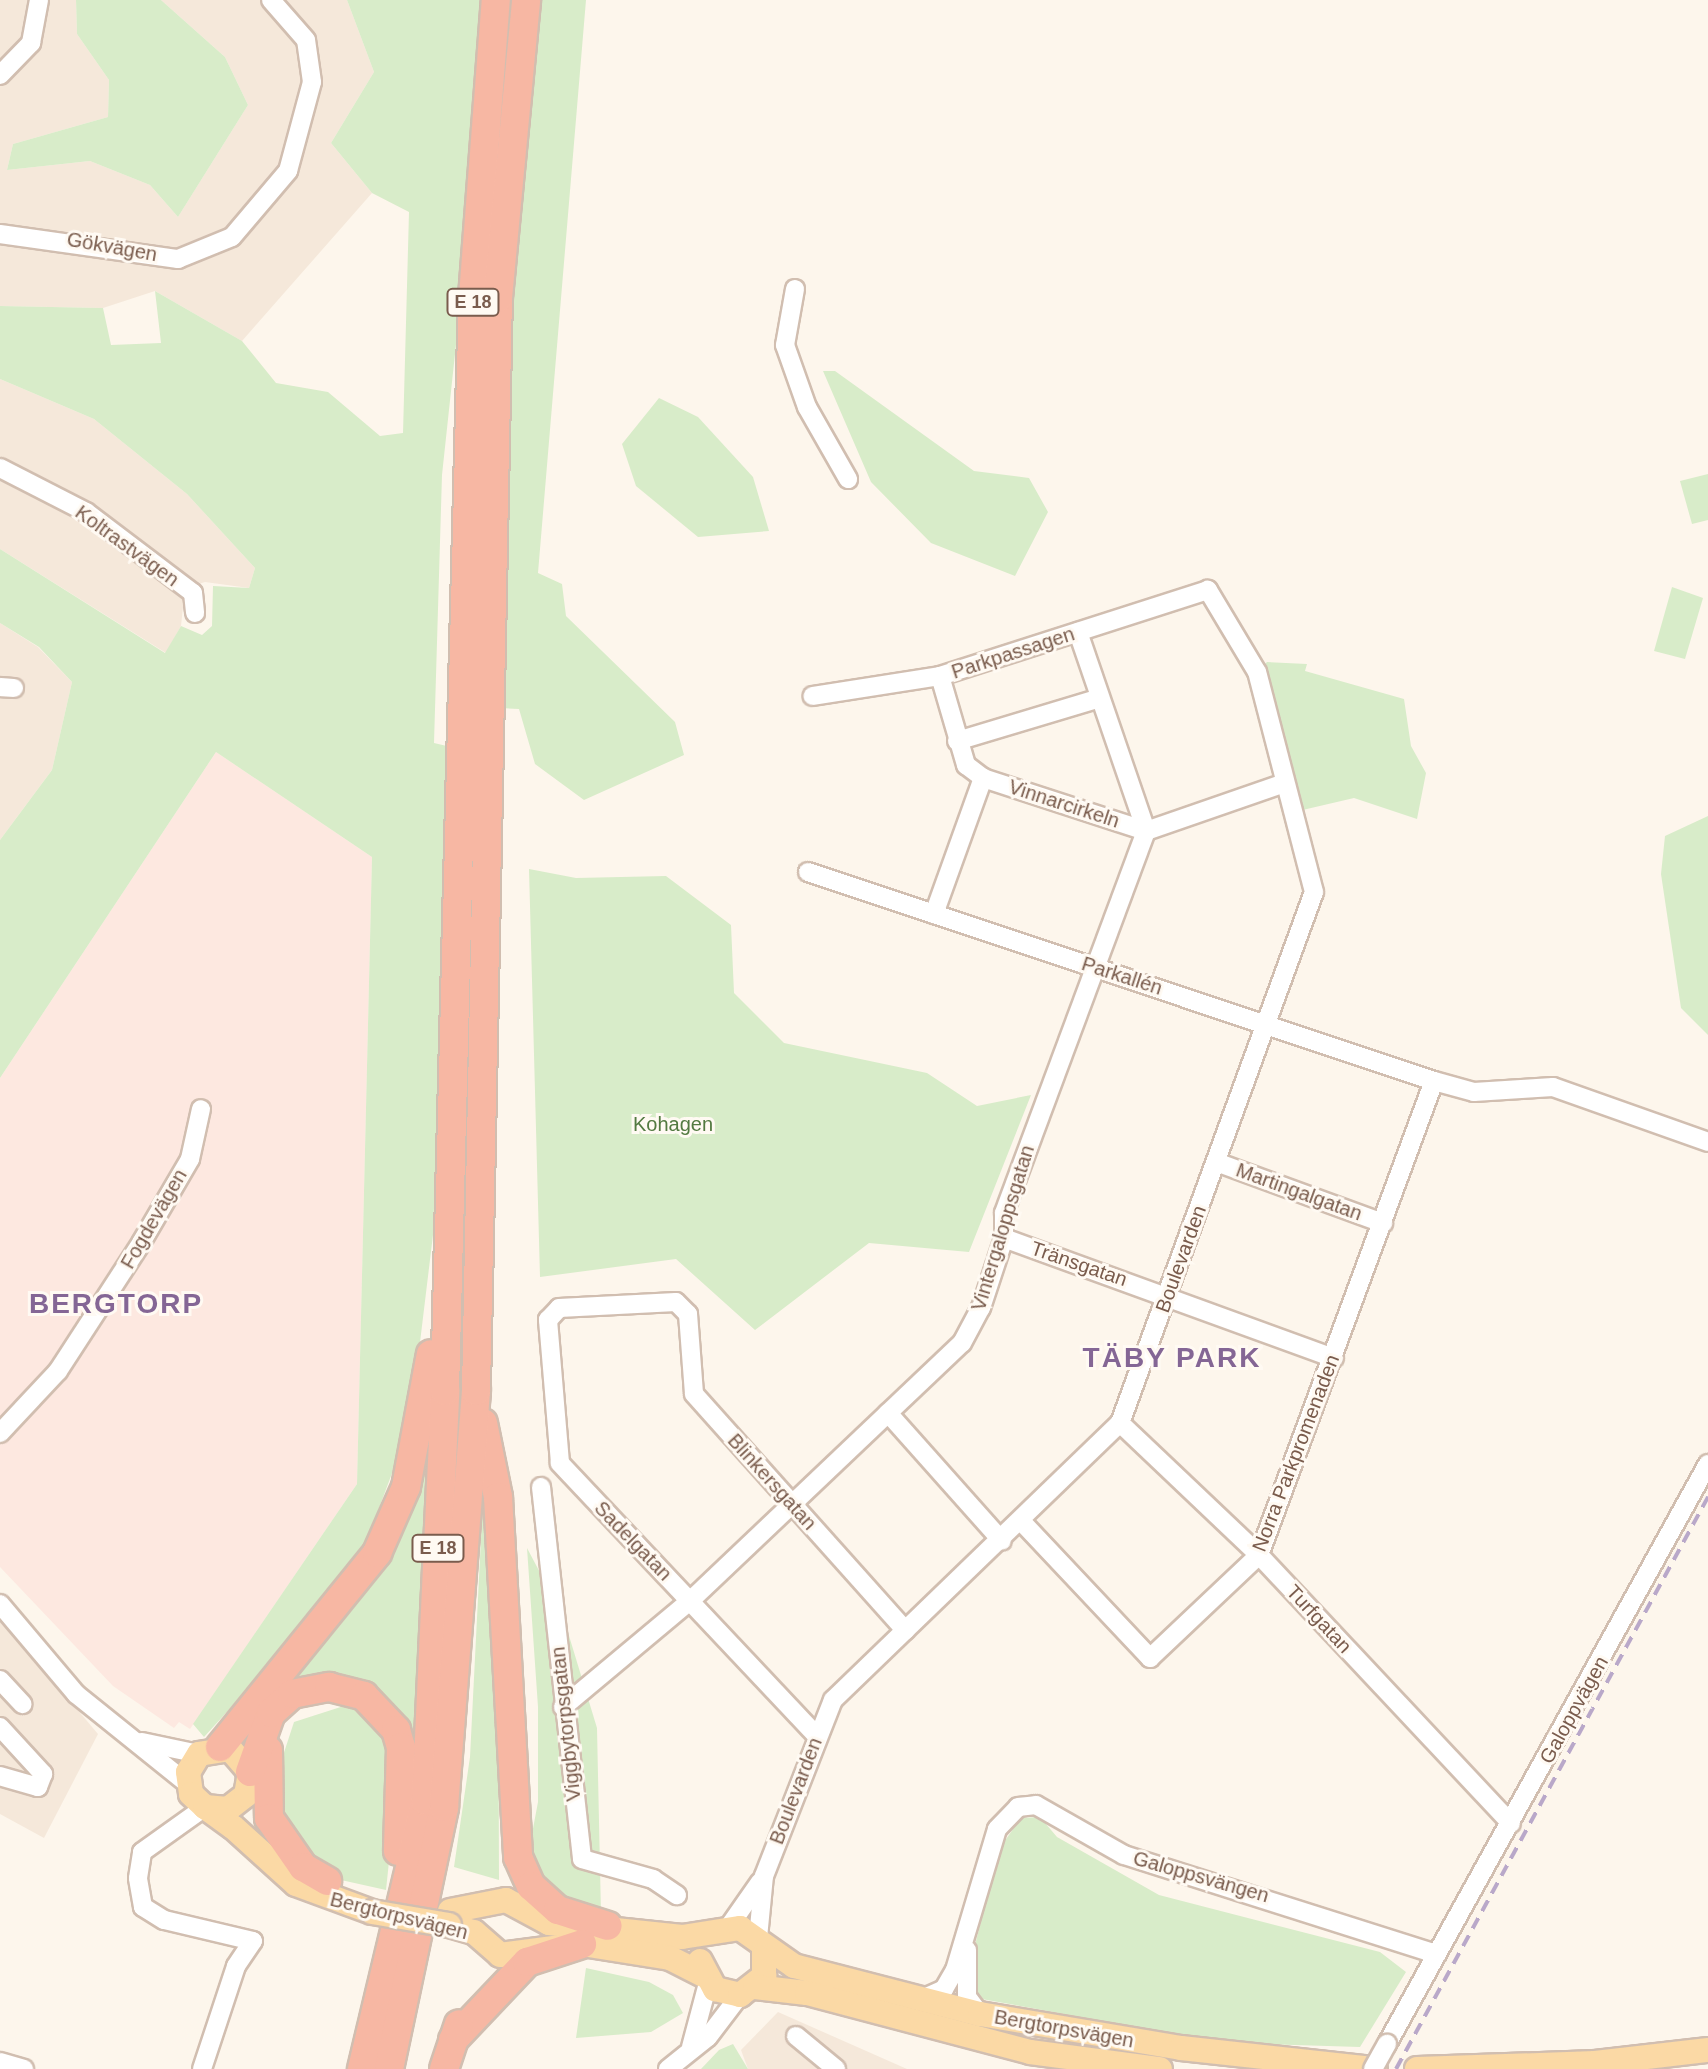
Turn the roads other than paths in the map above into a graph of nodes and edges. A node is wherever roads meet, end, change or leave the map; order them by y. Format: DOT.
graph roads {
  1 [pos="39,0"];
  2 [pos="271,0"];
  3 [pos="496,0"];
  4 [pos="526,0"];
  5 [pos="0,75"];
  6 [pos="0,234"];
  7 [pos="795,289"];
  8 [pos="0,468"];
  9 [pos="848,479"];
  10 [pos="1208,590"];
  11 [pos="195,613"];
  12 [pos="1078,632"];
  13 [pos="940,676"];
  14 [pos="813,696"];
  15 [pos="1100,698"];
  16 [pos="957,741"];
  17 [pos="983,778"];
  18 [pos="1285,783"];
  19 [pos="1146,831"];
  20 [pos="808,872"];
  21 [pos="934,914"];
  22 [pos="1094,966"];
  23 [pos="456,1019"];
  24 [pos="1267,1024"];
  25 [pos="1434,1081"];
  26 [pos="201,1109"];
  27 [pos="1708,1142"];
  28 [pos="1216,1162"];
  29 [pos="1383,1223"];
  30 [pos="1004,1238"];
  31 [pos="1169,1295"];
  32 [pos="688,1314"];
  33 [pos="1334,1358"];
  34 [pos="476,1391"];
  35 [pos="888,1413"];
  36 [pos="1120,1423"];
  37 [pos="0,1433"];
  38 [pos="1708,1464"];
  39 [pos="541,1487"];
  40 [pos="792,1505"];
  41 [pos="1022,1522"];
  42 [pos="1002,1541"];
  43 [pos="1259,1555"];
  44 [pos="691,1600"];
  45 [pos="0,1604"];
  46 [pos="905,1630"];
  47 [pos="0,1680"];
  48 [pos="351,1692"];
  49 [pos="22,1704"];
  50 [pos="563,1707"];
  51 [pos="512,1735"];
  52 [pos="816,1735"];
  53 [pos="128,1736"];
  54 [pos="4,1739"];
  55 [pos="210,1750"];
  56 [pos="0,1776"];
  57 [pos="248,1782"];
  58 [pos="188,1784"];
  59 [pos="205,1807"];
  60 [pos="1511,1823"];
  61 [pos="764,1876"];
  62 [pos="327,1881"];
  63 [pos="677,1895"];
  64 [pos="373,1903"];
  65 [pos="529,1909"];
  66 [pos="449,1918"];
  67 [pos="608,1926"];
  68 [pos="724,1929"];
  69 [pos="967,1939"];
  70 [pos="761,1942"];
  71 [pos="582,1944"];
  72 [pos="1437,1954"];
  73 [pos="514,1955"];
  74 [pos="705,1979"];
  75 [pos="747,1991"];
  76 [pos="922,1999"];
  77 [pos="980,2014"];
  78 [pos="796,2036"];
  79 [pos="453,2040"];
  80 [pos="1704,2048"];
  81 [pos="687,2057"];
  82 [pos="0,2062"];
  83 [pos="24,2069"];
  84 [pos="202,2069"];
  85 [pos="361,2069"];
  86 [pos="389,2069"];
  87 [pos="444,2069"];
  88 [pos="668,2069"];
  89 [pos="836,2069"];
  90 [pos="1160,2069"];
  91 [pos="1374,2069"];
  92 [pos="1417,2069"];
  1 -- 5 [label="street"];
  2 -- 6 [label="street, Gökvägen"];
  3 -- 23 [label="highway, E 18"];
  4 -- 34 [label="highway, E 18"];
  7 -- 9 [label="street"];
  8 -- 11 [label="street, Koltrastvägen"];
  10 -- 12 [label="street, Parkpassagen"];
  10 -- 18 [label="street, Boulevarden"];
  12 -- 13 [label="street, Parkpassagen"];
  12 -- 15 [label="street, Vinnarcirkeln"];
  13 -- 14 [label="street, Parkpassagen"];
  13 -- 16 [label="street, Vinnarcirkeln"];
  15 -- 16 [label="street"];
  15 -- 19 [label="street, Vinnarcirkeln"];
  16 -- 17 [label="street, Vinnarcirkeln"];
  17 -- 19 [label="street, Vinnarcirkeln"];
  17 -- 21 [label="street"];
  18 -- 19 [label="street"];
  18 -- 24 [label="street, Boulevarden"];
  19 -- 22 [label="street, Vintergaloppsgatan"];
  20 -- 21 [label="street, Parkallén"];
  21 -- 22 [label="street, Parkallén"];
  22 -- 24 [label="street, Parkallén"];
  22 -- 30 [label="street, Vintergaloppsgatan"];
  23 -- 55 [label="highway"];
  23 -- 85 [label="highway, E 18"];
  24 -- 25 [label="street, Parkallén"];
  24 -- 28 [label="street, Boulevarden"];
  25 -- 27 [label="street"];
  25 -- 29 [label="street, Norra Parkpromenaden"];
  26 -- 37 [label="street, Fogdevägen"];
  28 -- 29 [label="street, Martingalgatan"];
  28 -- 31 [label="street, Boulevarden"];
  29 -- 33 [label="street, Norra Parkpromenaden"];
  30 -- 31 [label="street, Tränsgatan"];
  30 -- 35 [label="street, Vintergaloppsgatan"];
  31 -- 33 [label="street, Tränsgatan"];
  31 -- 36 [label="street, Boulevarden"];
  32 -- 40 [label="street, Blinkersgatan"];
  32 -- 44 [label="street, Sadelgatan"];
  33 -- 43 [label="street, Norra Parkpromenaden"];
  34 -- 51 [label="highway"];
  34 -- 86 [label="highway, E 18"];
  35 -- 40 [label="street, Vintergaloppsgatan"];
  35 -- 42 [label="street"];
  36 -- 41 [label="street, Boulevarden"];
  36 -- 43 [label="street, Turfgatan"];
  38 -- 60 [label="street, Galoppvägen"];
  39 -- 50 [label="street, Viggbytorpsgatan"];
  40 -- 44 [label="street, Vintergaloppsgatan"];
  40 -- 46 [label="street, Blinkersgatan"];
  41 -- 42 [label="street, Boulevarden"];
  41 -- 43 [label="street, Norra Parkpromenaden"];
  42 -- 46 [label="street, Boulevarden"];
  43 -- 60 [label="street, Turfgatan"];
  44 -- 50 [label="street, Vintergaloppsgatan"];
  44 -- 52 [label="street, Sadelgatan"];
  45 -- 53 [label="street"];
  46 -- 52 [label="street, Boulevarden"];
  47 -- 49 [label="street"];
  48 -- 57 [label="highway"];
  48 -- 62 [label="highway"];
  48 -- 85 [label="highway"];
  50 -- 63 [label="street, Viggbytorpsgatan"];
  51 -- 65 [label="highway"];
  51 -- 67 [label="highway"];
  52 -- 61 [label="street, Boulevarden"];
  53 -- 55 [label="street"];
  53 -- 58 [label="street"];
  54 -- 56 [label="street"];
  55 -- 57 [label="main road"];
  55 -- 58 [label="main road"];
  57 -- 59 [label="main road"];
  57 -- 62 [label="main road, Bergtorpsvägen"];
  58 -- 59 [label="main road"];
  59 -- 64 [label="main road, Bergtorpsvägen"];
  59 -- 84 [label="street"];
  60 -- 72 [label="street, Galoppvägen"];
  61 -- 68 [label="street, Boulevarden"];
  61 -- 70 [label="street, Boulevarden"];
  62 -- 64 [label="main road, Bergtorpsvägen"];
  64 -- 66 [label="main road, Bergtorpsvägen, bridge"];
  65 -- 66 [label="main road, Bergtorpsvägen"];
  65 -- 67 [label="main road, Bergtorpsvägen"];
  65 -- 73 [label="main road"];
  66 -- 73 [label="main road, Bergtorpsvägen"];
  67 -- 68 [label="main road, Bergtorpsvägen"];
  68 -- 70 [label="main road, Bergtorpsvägen"];
  68 -- 74 [label="main road"];
  69 -- 72 [label="street, Galoppsvängen"];
  69 -- 76 [label="street, Galoppsvängen"];
  69 -- 77 [label="street, Galoppsvängen"];
  70 -- 75 [label="main road"];
  70 -- 76 [label="main road, Bergtorpsvägen"];
  71 -- 73 [label="main road, Bergtorpsvägen"];
  71 -- 74 [label="main road, Bergtorpsvägen"];
  71 -- 79 [label="highway"];
  72 -- 91 [label="street, Galoppvägen, bridge"];
  73 -- 79 [label="highway"];
  74 -- 75 [label="main road, Bergtorpsvägen"];
  74 -- 81 [label="street"];
  75 -- 81 [label="street"];
  75 -- 90 [label="main road, Bergtorpsvägen"];
  76 -- 77 [label="main road, Bergtorpsvägen"];
  77 -- 91 [label="main road, Bergtorpsvägen"];
  78 -- 89 [label="street"];
  79 -- 87 [label="highway"];
  80 -- 92 [label="main road"];
  81 -- 88 [label="street"];
  82 -- 83 [label="street"];
}
